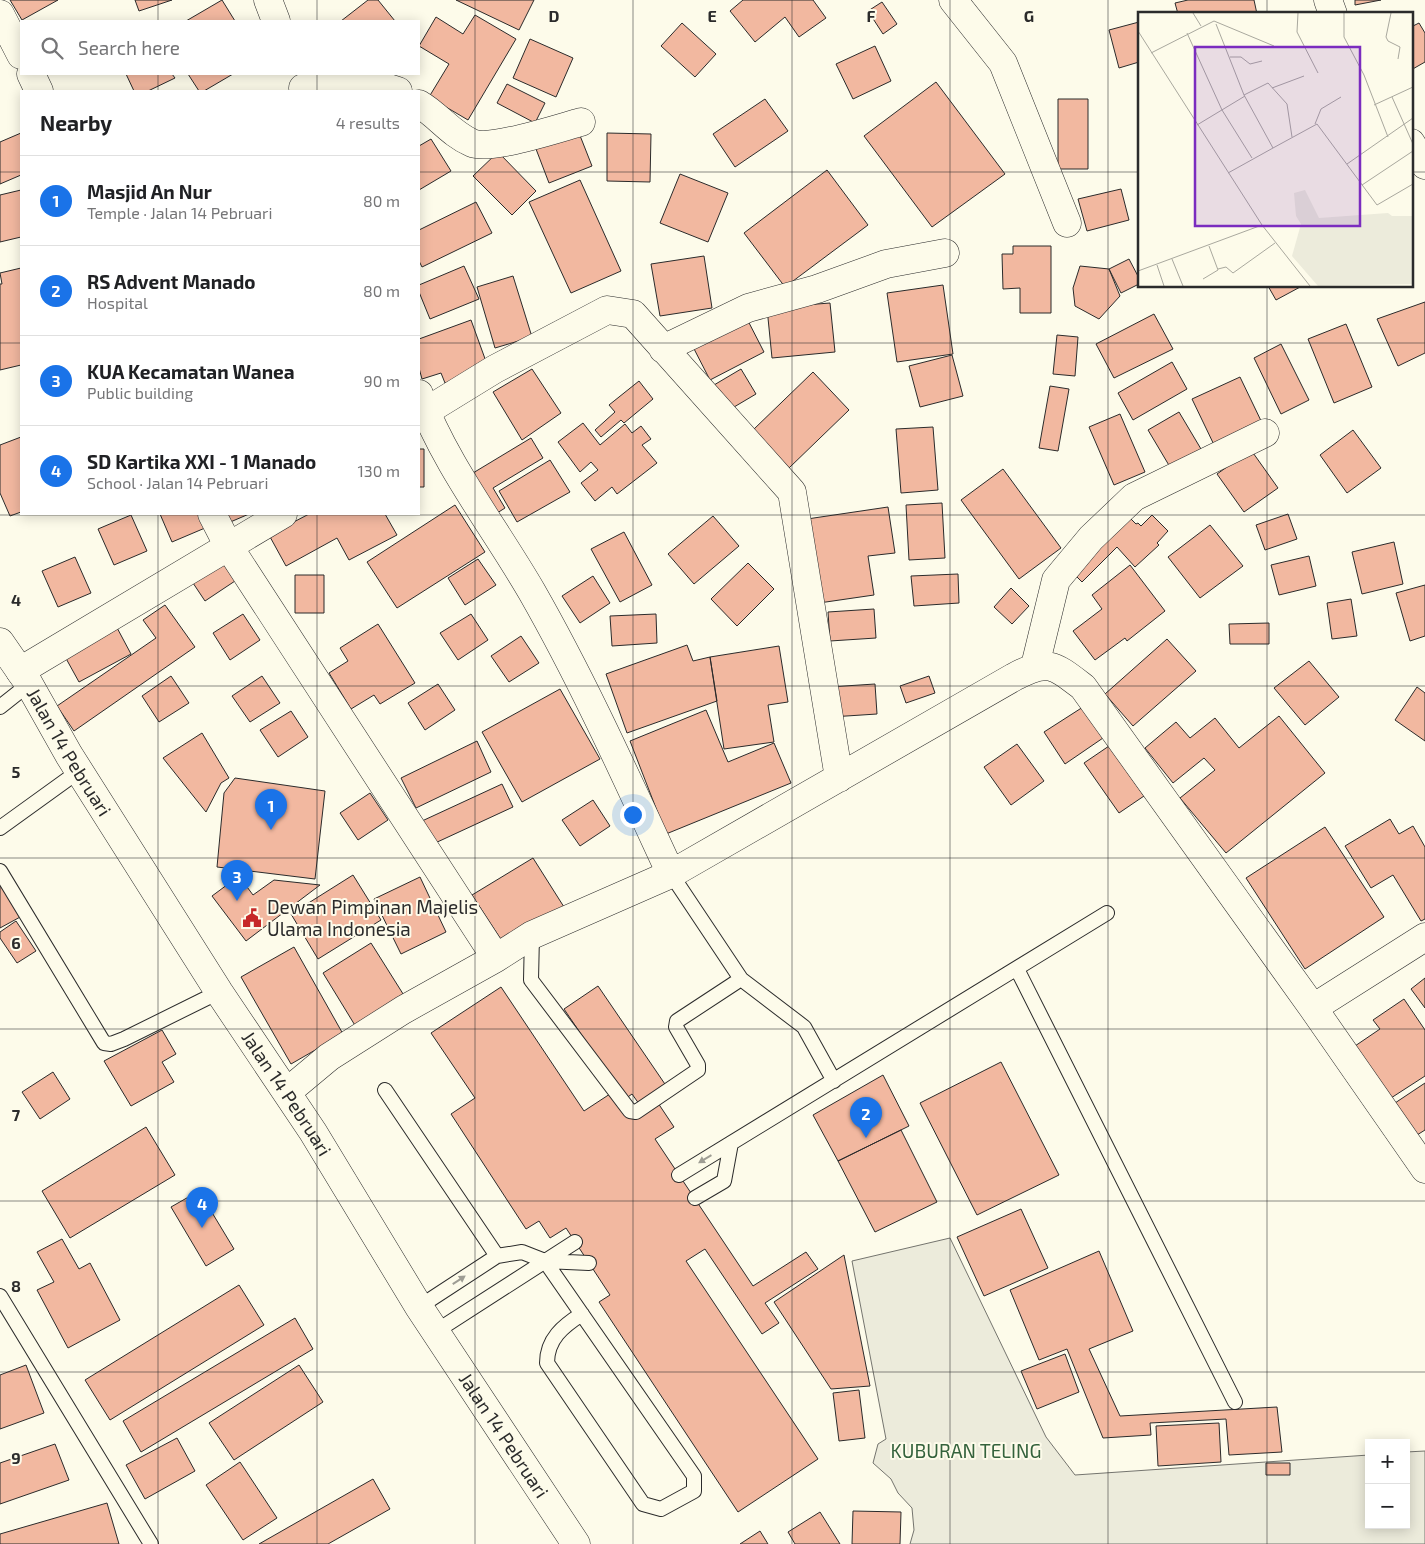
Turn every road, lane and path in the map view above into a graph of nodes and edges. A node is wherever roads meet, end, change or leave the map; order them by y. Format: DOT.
graph roads {
  1 [pos="268,0"];
  2 [pos="953,0"];
  3 [pos="1328,0"];
  4 [pos="1333,12"];
  5 [pos="0,14"];
  6 [pos="276,20"];
  7 [pos="20,52"];
  8 [pos="31,75"];
  9 [pos="302,84"];
  10 [pos="39,90"];
  11 [pos="395,90"];
  12 [pos="420,105"];
  13 [pos="581,122"];
  14 [pos="1412,145"];
  15 [pos="1425,165"];
  16 [pos="1067,223"];
  17 [pos="945,253"];
  18 [pos="663,349"];
  19 [pos="423,415"];
  20 [pos="1265,433"];
  21 [pos="213,515"];
  22 [pos="281,515"];
  23 [pos="229,547"];
  24 [pos="0,642"];
  25 [pos="1036,666"];
  26 [pos="25,678"];
  27 [pos="0,707"];
  28 [pos="79,771"];
  29 [pos="839,778"];
  30 [pos="0,828"];
  31 [pos="0,871"];
  32 [pos="672,874"];
  33 [pos="1107,913"];
  34 [pos="532,935"];
  35 [pos="1425,937"];
  36 [pos="496,958"];
  37 [pos="1017,968"];
  38 [pos="741,979"];
  39 [pos="218,992"];
  40 [pos="1313,1008"];
  41 [pos="834,1081"];
  42 [pos="385,1090"];
  43 [pos="287,1092"];
  44 [pos="731,1143"];
  45 [pos="1425,1169"];
  46 [pos="679,1175"];
  47 [pos="695,1198"];
  48 [pos="574,1242"];
  49 [pos="497,1256"];
  50 [pos="545,1261"];
  51 [pos="589,1263"];
  52 [pos="0,1296"];
  53 [pos="419,1307"];
  54 [pos="582,1314"];
  55 [pos="435,1332"];
  56 [pos="1235,1402"];
  57 [pos="151,1544"];
  58 [pos="576,1544"];
  1 -- 6 [label="street"];
  2 -- 16 [label="street"];
  3 -- 4 [label="street"];
  5 -- 7 [label="street"];
  8 -- 10 [label="street"];
  9 -- 11 [label="street"];
  12 -- 13 [label="street"];
  14 -- 15 [label="street"];
  17 -- 18 [label="street"];
  18 -- 19 [label="street"];
  18 -- 29 [label="street"];
  19 -- 32 [label="street"];
  20 -- 25 [label="street"];
  21 -- 23 [label="street"];
  22 -- 23 [label="street"];
  23 -- 26 [label="street"];
  23 -- 36 [label="street"];
  24 -- 26 [label="street, Jalan 14 Pebruari"];
  25 -- 29 [label="street"];
  25 -- 40 [label="street"];
  26 -- 27 [label="lane"];
  26 -- 28 [label="street, Jalan 14 Pebruari"];
  28 -- 30 [label="lane"];
  28 -- 39 [label="street, Jalan 14 Pebruari"];
  29 -- 32 [label="street"];
  31 -- 39 [label="lane"];
  32 -- 34 [label="street"];
  32 -- 38 [label="lane"];
  33 -- 37 [label="lane"];
  34 -- 36 [label="street"];
  34 -- 38 [label="lane"];
  35 -- 40 [label="street"];
  36 -- 43 [label="street"];
  37 -- 41 [label="lane"];
  37 -- 56 [label="lane"];
  38 -- 41 [label="lane"];
  39 -- 43 [label="street, Jalan 14 Pebruari"];
  40 -- 45 [label="street"];
  41 -- 44 [label="lane"];
  42 -- 49 [label="lane"];
  43 -- 53 [label="street, Jalan 14 Pebruari"];
  44 -- 46 [label="lane, one-way"];
  44 -- 47 [label="lane"];
  48 -- 50 [label="lane"];
  49 -- 50 [label="lane"];
  53 -- 49 [label="lane, one-way"];
  50 -- 51 [label="lane"];
  50 -- 54 [label="lane"];
  50 -- 55 [label="lane"];
  52 -- 57 [label="lane"];
  53 -- 55 [label="street, Jalan 14 Pebruari"];
  54 -- 54 [label="lane"];
  55 -- 58 [label="street, Jalan 14 Pebruari"];
}
